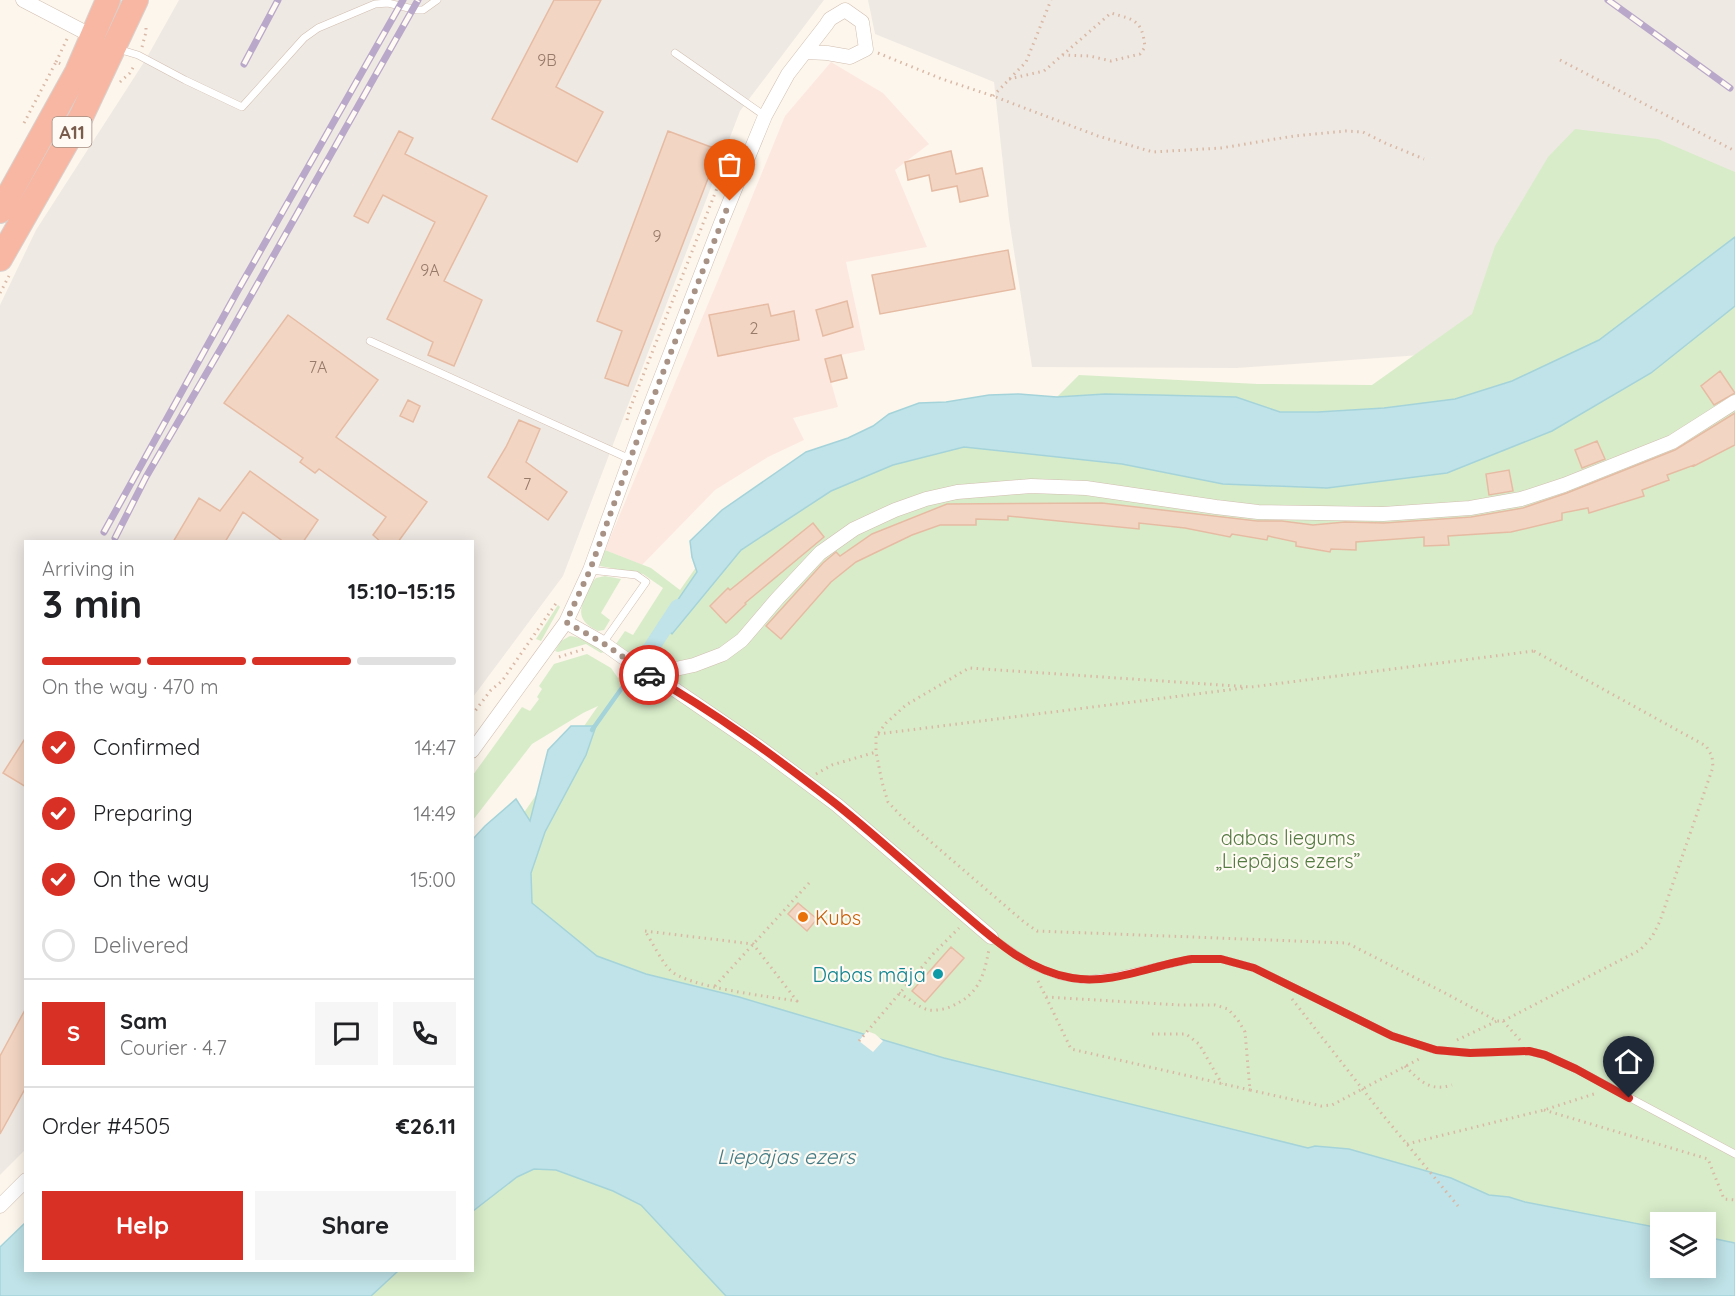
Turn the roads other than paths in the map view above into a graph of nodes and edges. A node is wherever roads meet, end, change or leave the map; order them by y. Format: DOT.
graph roads {
  1 [pos="23,0"];
  2 [pos="108,0"];
  3 [pos="136,0"];
  4 [pos="437,0"];
  5 [pos="103,42"];
  6 [pos="805,52"];
  7 [pos="675,53"];
  8 [pos="765,116"];
  9 [pos="0,211"];
  10 [pos="0,259"];
  11 [pos="370,341"];
  12 [pos="1735,402"];
  13 [pos="630,459"];
  14 [pos="590,570"];
  15 [pos="566,622"];
  16 [pos="597,647"];
  17 [pos="648,675"];
  18 [pos="474,748"];
  19 [pos="991,937"];
  20 [pos="1735,1154"];
  21 [pos="24,1182"];
  22 [pos="0,1206"];
  1 -- 5 [label="street"];
  2 -- 5 [label="highway, A11"];
  3 -- 5 [label="highway, A11"];
  4 -- 5 [label="lane"];
  5 -- 9 [label="highway, A11"];
  5 -- 10 [label="highway, A11"];
  6 -- 6 [label="street"];
  6 -- 8 [label="street"];
  7 -- 8 [label="lane"];
  8 -- 13 [label="street"];
  11 -- 13 [label="lane"];
  12 -- 17 [label="street"];
  13 -- 14 [label="street"];
  14 -- 15 [label="street"];
  14 -- 16 [label="lane"];
  15 -- 16 [label="street"];
  15 -- 18 [label="street"];
  16 -- 17 [label="street"];
  17 -- 19 [label="street"];
  19 -- 20 [label="lane"];
  21 -- 22 [label="street"];
}
